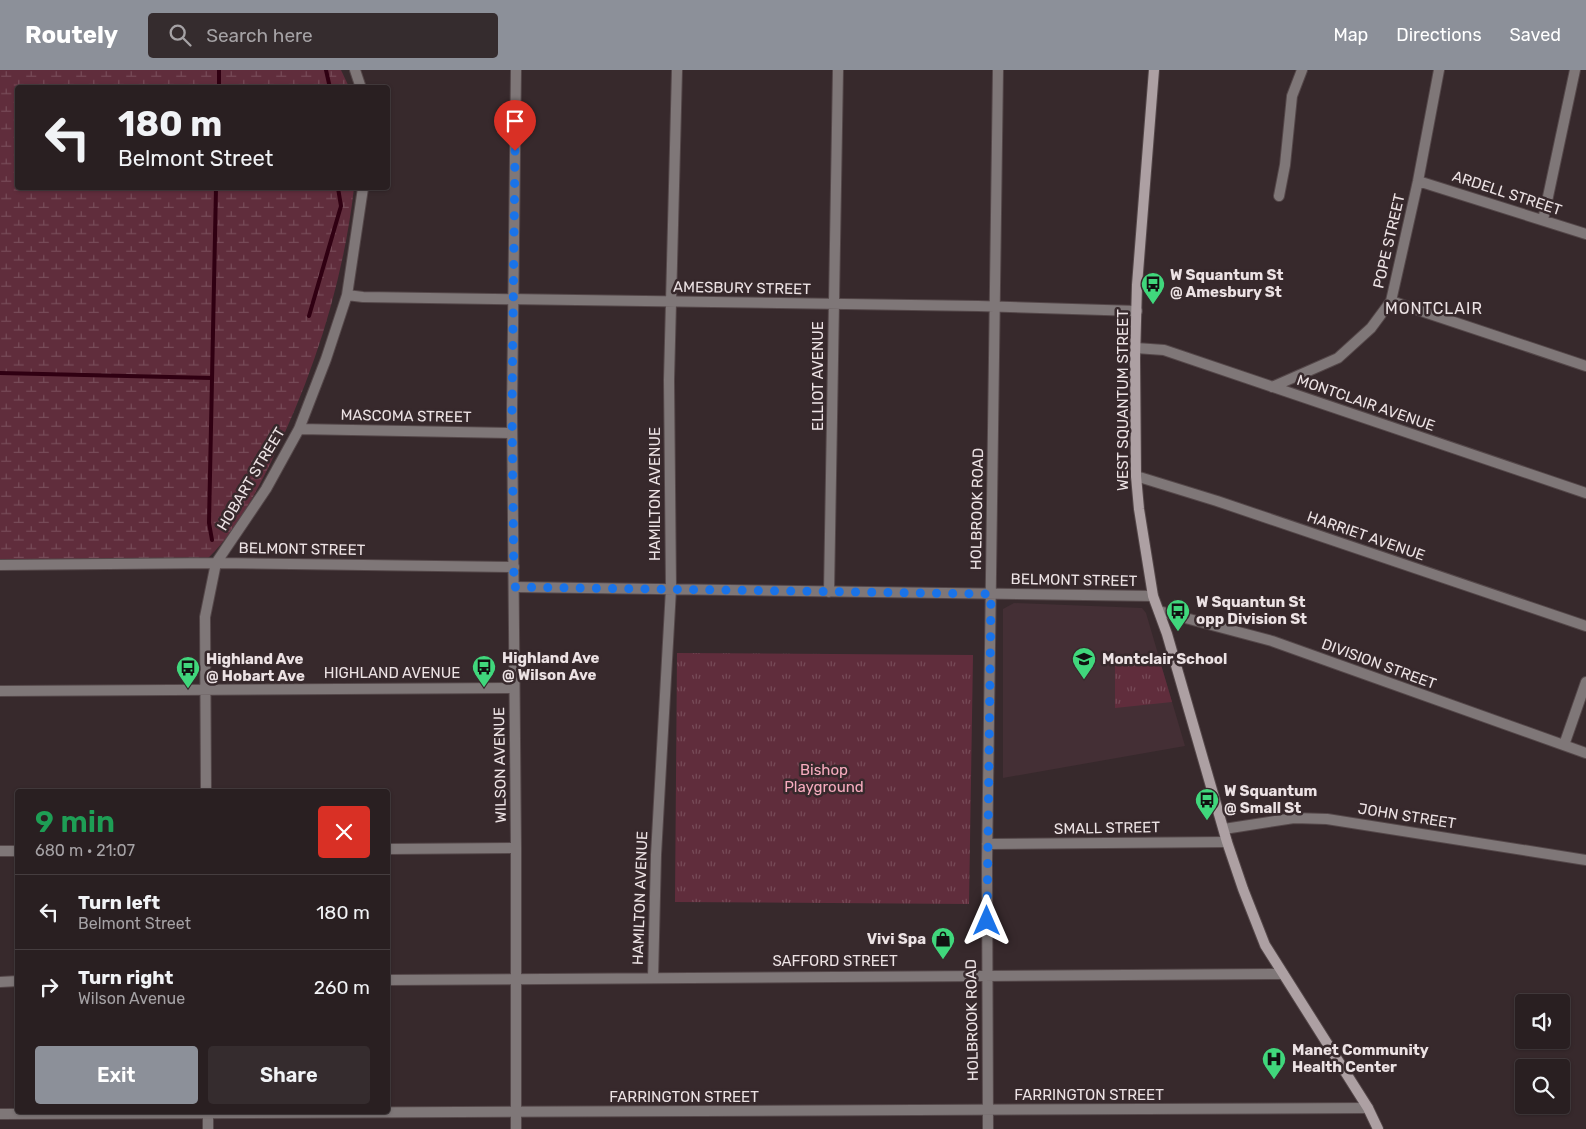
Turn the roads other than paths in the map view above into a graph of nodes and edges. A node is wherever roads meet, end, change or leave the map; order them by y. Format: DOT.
graph roads {
  1 [pos="355,70"];
  2 [pos="516,70"];
  3 [pos="678,70"];
  4 [pos="838,70"];
  5 [pos="998,70"];
  6 [pos="1154,70"];
  7 [pos="1302,70"];
  8 [pos="1439,70"];
  9 [pos="1575,70"];
  10 [pos="360,85"];
  11 [pos="1418,181"];
  12 [pos="364,190"];
  13 [pos="1279,196"];
  14 [pos="1543,220"];
  15 [pos="1586,234"];
  16 [pos="346,295"];
  17 [pos="514,300"];
  18 [pos="1391,301"];
  19 [pos="673,302"];
  20 [pos="834,305"];
  21 [pos="995,307"];
  22 [pos="1137,311"];
  23 [pos="1136,348"];
  24 [pos="1586,366"];
  25 [pos="1272,388"];
  26 [pos="299,429"];
  27 [pos="512,433"];
  28 [pos="1136,476"];
  29 [pos="1586,493"];
  30 [pos="216,563"];
  31 [pos="0,565"];
  32 [pos="514,567"];
  33 [pos="514,587"];
  34 [pos="670,589"];
  35 [pos="830,592"];
  36 [pos="991,594"];
  37 [pos="1153,596"];
  38 [pos="1159,611"];
  39 [pos="1586,626"];
  40 [pos="1586,682"];
  41 [pos="205,688"];
  42 [pos="514,688"];
  43 [pos="0,691"];
  44 [pos="1564,745"];
  45 [pos="1586,753"];
  46 [pos="206,789"];
  47 [pos="1224,829"];
  48 [pos="1227,842"];
  49 [pos="987,844"];
  50 [pos="516,848"];
  51 [pos="390,849"];
  52 [pos="0,851"];
  53 [pos="15,851"];
  54 [pos="1586,860"];
  55 [pos="1283,974"];
  56 [pos="986,975"];
  57 [pos="653,978"];
  58 [pos="390,980"];
  59 [pos="515,980"];
  60 [pos="15,981"];
  61 [pos="0,982"];
  62 [pos="1368,1108"];
  63 [pos="988,1110"];
  64 [pos="0,1114"];
  65 [pos="15,1114"];
  66 [pos="208,1114"];
  67 [pos="390,1114"];
  68 [pos="516,1114"];
  69 [pos="208,1129"];
  70 [pos="516,1129"];
  71 [pos="988,1129"];
  72 [pos="1378,1129"];
  1 -- 10 [label="street"];
  2 -- 17 [label="street, WILSON AVENUE"];
  3 -- 19 [label="street, HAMILTON AVENUE"];
  4 -- 20 [label="street, ELLIOT AVENUE"];
  5 -- 21 [label="street, HOLBROOK ROAD"];
  6 -- 22 [label="main road, WEST SQUANTUM STREET"];
  7 -- 13 [label="street"];
  8 -- 11 [label="street, POPE STREET"];
  9 -- 14 [label="street"];
  11 -- 14 [label="street, ARDELL STREET"];
  11 -- 18 [label="street, POPE STREET"];
  12 -- 16 [label="street, HOBART STREET"];
  14 -- 15 [label="street, ARDELL STREET"];
  16 -- 17 [label="street, AMESBURY STREET"];
  16 -- 26 [label="street, HOBART STREET"];
  17 -- 19 [label="street, AMESBURY STREET"];
  17 -- 27 [label="street, WILSON AVENUE"];
  18 -- 24 [label="street"];
  18 -- 25 [label="street, POPE STREET"];
  19 -- 20 [label="street, AMESBURY STREET"];
  19 -- 34 [label="street, HAMILTON AVENUE"];
  20 -- 21 [label="street, AMESBURY STREET"];
  20 -- 35 [label="street, ELLIOT AVENUE"];
  21 -- 22 [label="street, AMESBURY STREET"];
  21 -- 36 [label="street, HOLBROOK ROAD"];
  22 -- 23 [label="main road, WEST SQUANTUM STREET"];
  23 -- 25 [label="street, MONTCLAIR AVENUE"];
  23 -- 28 [label="main road, WEST SQUANTUM STREET"];
  25 -- 29 [label="street, MONTCLAIR AVENUE"];
  26 -- 27 [label="street, MASCOMA STREET"];
  26 -- 30 [label="street, HOBART STREET"];
  27 -- 32 [label="street, WILSON AVENUE"];
  28 -- 37 [label="main road, WEST SQUANTUM STREET"];
  28 -- 39 [label="street, HARRIET AVENUE"];
  30 -- 31 [label="street, BELMONT STREET"];
  30 -- 32 [label="street, BELMONT STREET"];
  30 -- 41 [label="street, HOBART STREET"];
  32 -- 33 [label="street, WILSON AVENUE"];
  33 -- 34 [label="street, BELMONT STREET"];
  33 -- 42 [label="street, WILSON AVENUE"];
  34 -- 35 [label="street, BELMONT STREET"];
  34 -- 57 [label="street, HAMILTON AVENUE"];
  35 -- 36 [label="street, BELMONT STREET"];
  36 -- 37 [label="street, BELMONT STREET"];
  36 -- 49 [label="street, HOLBROOK ROAD"];
  37 -- 38 [label="main road, WEST SQUANTUM STREET"];
  38 -- 44 [label="street, DIVISION STREET"];
  38 -- 47 [label="main road, WEST SQUANTUM STREET"];
  40 -- 44 [label="street"];
  41 -- 42 [label="street, HIGHLAND AVENUE"];
  41 -- 43 [label="street, HIGHLAND AVENUE"];
  41 -- 46 [label="street, HOBART STREET"];
  42 -- 50 [label="street, WILSON AVENUE"];
  44 -- 45 [label="street, DIVISION STREET"];
  47 -- 48 [label="main road, WEST SQUANTUM STREET"];
  47 -- 54 [label="street, JOHN STREET"];
  48 -- 49 [label="street, SMALL STREET"];
  48 -- 55 [label="main road, WEST SQUANTUM STREET"];
  49 -- 56 [label="street, HOLBROOK ROAD"];
  50 -- 51 [label="street"];
  50 -- 59 [label="street, WILSON AVENUE"];
  52 -- 53 [label="street"];
  55 -- 56 [label="street, SAFFORD STREET"];
  55 -- 62 [label="main road, WEST SQUANTUM STREET"];
  56 -- 57 [label="street, SAFFORD STREET"];
  56 -- 63 [label="street, HOLBROOK ROAD"];
  57 -- 59 [label="street, SAFFORD STREET"];
  58 -- 59 [label="street, SAFFORD STREET"];
  59 -- 68 [label="street, WILSON AVENUE"];
  60 -- 61 [label="street"];
  62 -- 63 [label="street, FARRINGTON STREET"];
  62 -- 72 [label="main road, WEST SQUANTUM STREET"];
  63 -- 68 [label="street, FARRINGTON STREET"];
  63 -- 71 [label="street, HOLBROOK ROAD"];
  64 -- 65 [label="street, FARRINGTON STREET"];
  66 -- 69 [label="street"];
  67 -- 68 [label="street, FARRINGTON STREET"];
  68 -- 70 [label="street, WILSON AVENUE"];
}
